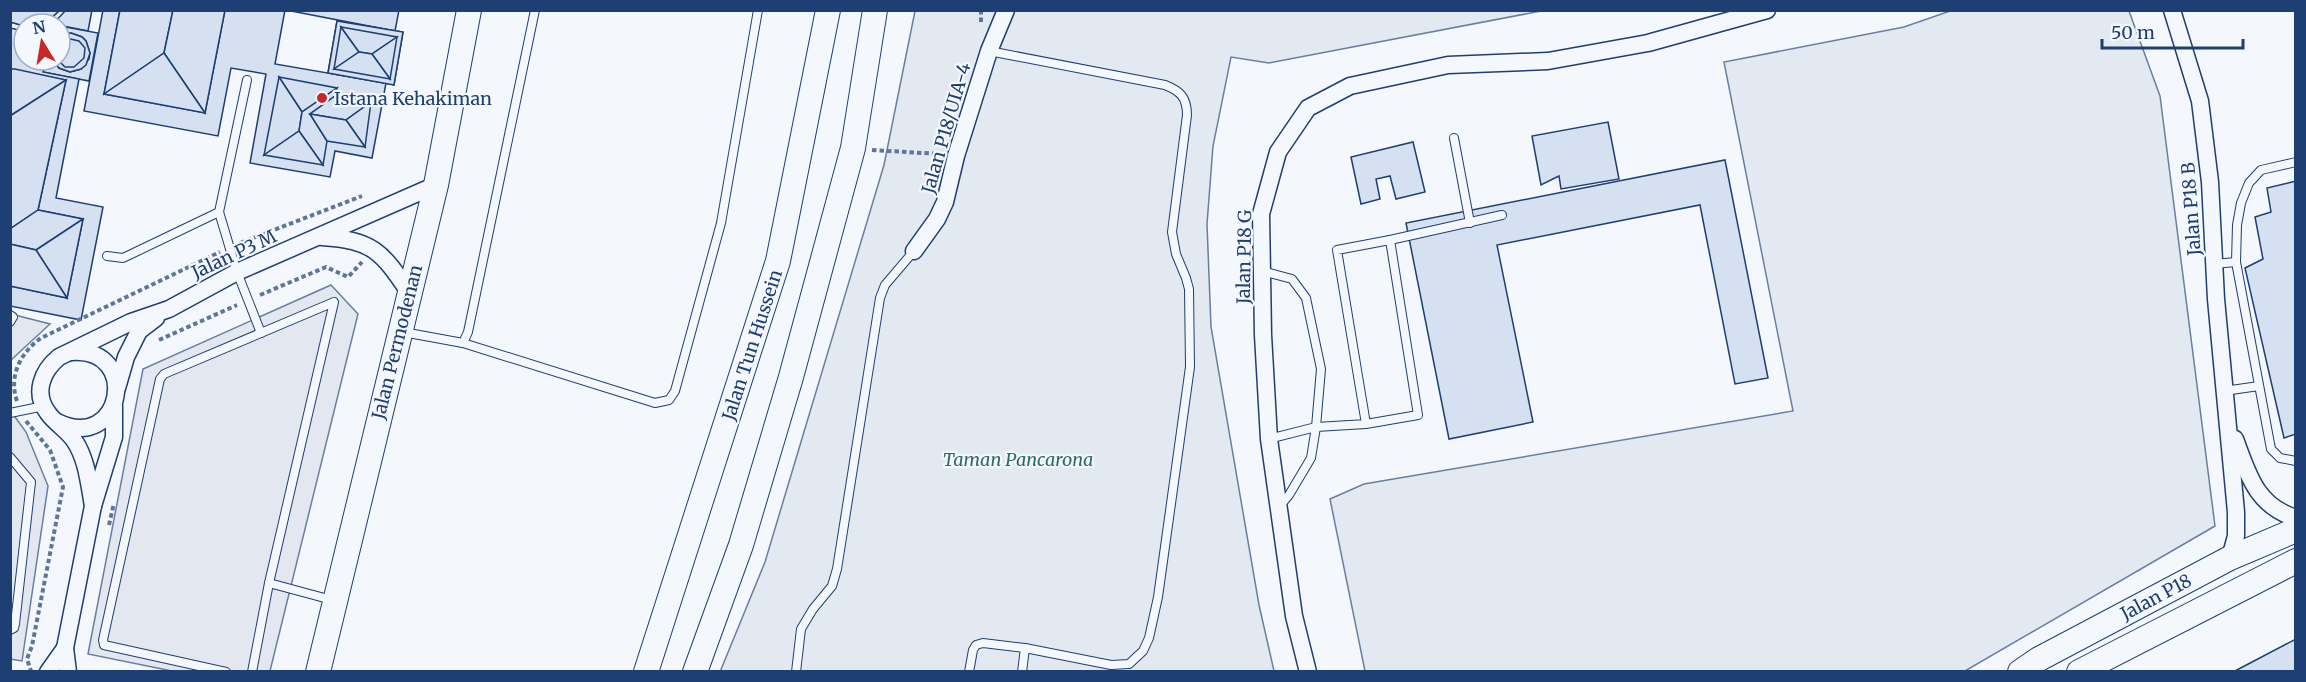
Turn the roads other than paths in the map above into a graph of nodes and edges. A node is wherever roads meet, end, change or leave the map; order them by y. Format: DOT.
graph roads {
  1 [pos="469,10"];
  2 [pos="534,10"];
  3 [pos="758,10"];
  4 [pos="828,10"];
  5 [pos="875,10"];
  6 [pos="1006,10"];
  7 [pos="1767,10"];
  8 [pos="2172,10"];
  9 [pos="989,51"];
  10 [pos="247,80"];
  11 [pos="1454,138"];
  12 [pos="2295,162"];
  13 [pos="436,184"];
  14 [pos="219,212"];
  15 [pos="1502,215"];
  16 [pos="1470,223"];
  17 [pos="318,237"];
  18 [pos="1390,240"];
  19 [pos="914,251"];
  20 [pos="107,256"];
  21 [pos="2236,262"];
  22 [pos="2214,264"];
  23 [pos="1261,271"];
  24 [pos="237,272"];
  25 [pos="409,292"];
  26 [pos="169,309"];
  27 [pos="10,315"];
  28 [pos="10,322"];
  29 [pos="400,331"];
  30 [pos="261,333"];
  31 [pos="463,343"];
  32 [pos="70,352"];
  33 [pos="2259,386"];
  34 [pos="117,388"];
  35 [pos="2224,392"];
  36 [pos="44,406"];
  37 [pos="114,406"];
  38 [pos="2225,410"];
  39 [pos="11,414"];
  40 [pos="56,421"];
  41 [pos="1366,424"];
  42 [pos="1316,427"];
  43 [pos="1269,439"];
  44 [pos="10,457"];
  45 [pos="2295,461"];
  46 [pos="93,506"];
  47 [pos="1279,508"];
  48 [pos="2295,518"];
  49 [pos="2295,530"];
  50 [pos="2230,558"];
  51 [pos="2295,561"];
  52 [pos="269,583"];
  53 [pos="334,600"];
  54 [pos="10,630"];
  55 [pos="64,648"];
  56 [pos="1025,648"];
  57 [pos="48,672"];
  58 [pos="68,672"];
  59 [pos="226,672"];
  60 [pos="252,672"];
  61 [pos="318,672"];
  62 [pos="646,672"];
  63 [pos="695,672"];
  64 [pos="796,672"];
  65 [pos="969,672"];
  66 [pos="1022,672"];
  67 [pos="1308,672"];
  68 [pos="2020,672"];
  69 [pos="2079,672"];
  1 -- 13 [label="main road, Jalan Permodenan"];
  2 -- 31 [label="lane"];
  3 -- 31 [label="lane"];
  4 -- 62 [label="main road, Jalan Tun Hussein"];
  5 -- 63 [label="main road"];
  6 -- 9 [label="street, Jalan P18/UIA-4"];
  7 -- 23 [label="street, Jalan P18 G"];
  8 -- 22 [label="street, Jalan P18 B"];
  9 -- 19 [label="street, Jalan P18/UIA-4"];
  9 -- 56 [label="lane"];
  10 -- 14 [label="lane"];
  11 -- 16 [label="lane"];
  12 -- 21 [label="lane"];
  13 -- 17 [label="street, Jalan P3 M"];
  13 -- 25 [label="main road, Jalan Permodenan"];
  14 -- 20 [label="lane"];
  14 -- 24 [label="lane"];
  15 -- 16 [label="lane"];
  16 -- 18 [label="lane"];
  17 -- 24 [label="street, Jalan P3 M"];
  17 -- 25 [label="street, Jalan P3 M"];
  18 -- 41 [label="lane"];
  18 -- 41 [label="lane"];
  19 -- 64 [label="lane"];
  21 -- 22 [label="lane"];
  21 -- 33 [label="lane"];
  22 -- 35 [label="street, Jalan P18 B"];
  23 -- 42 [label="lane"];
  23 -- 43 [label="street, Jalan P18 G"];
  24 -- 26 [label="street, Jalan P3 M"];
  24 -- 30 [label="lane"];
  25 -- 29 [label="main road, Jalan Permodenan"];
  26 -- 32 [label="street, Jalan P3 M"];
  26 -- 34 [label="street, Jalan P3 M"];
  27 -- 28 [label="lane"];
  29 -- 31 [label="lane"];
  29 -- 53 [label="main road, Jalan Permodenan"];
  30 -- 52 [label="lane"];
  30 -- 59 [label="lane"];
  32 -- 34 [label="street"];
  32 -- 36 [label="street, Jalan P3 M"];
  33 -- 35 [label="lane"];
  33 -- 45 [label="lane"];
  34 -- 37 [label="street, Jalan P3 M"];
  35 -- 38 [label="street, Jalan P18 B"];
  36 -- 39 [label="lane"];
  36 -- 40 [label="street, Jalan P3 M"];
  37 -- 40 [label="street"];
  37 -- 46 [label="street, Jalan P3 M"];
  38 -- 48 [label="street, Jalan P18 B"];
  38 -- 50 [label="street, Jalan P18 B"];
  40 -- 46 [label="street, Jalan P3 M"];
  41 -- 42 [label="lane"];
  42 -- 43 [label="lane"];
  42 -- 47 [label="lane"];
  43 -- 47 [label="street, Jalan P18 G"];
  44 -- 54 [label="lane"];
  46 -- 55 [label="street, Jalan P3 M"];
  47 -- 67 [label="street, Jalan P18 G"];
  49 -- 50 [label="main road, Jalan P18"];
  50 -- 68 [label="main road, Jalan P18"];
  51 -- 69 [label="main road, Jalan P18"];
  52 -- 53 [label="lane"];
  52 -- 60 [label="lane"];
  53 -- 61 [label="main road, Jalan Permodenan"];
  55 -- 57 [label="street, Jalan P3 M"];
  55 -- 58 [label="street, Jalan P3 M"];
  56 -- 65 [label="lane"];
  56 -- 66 [label="lane"];
}
